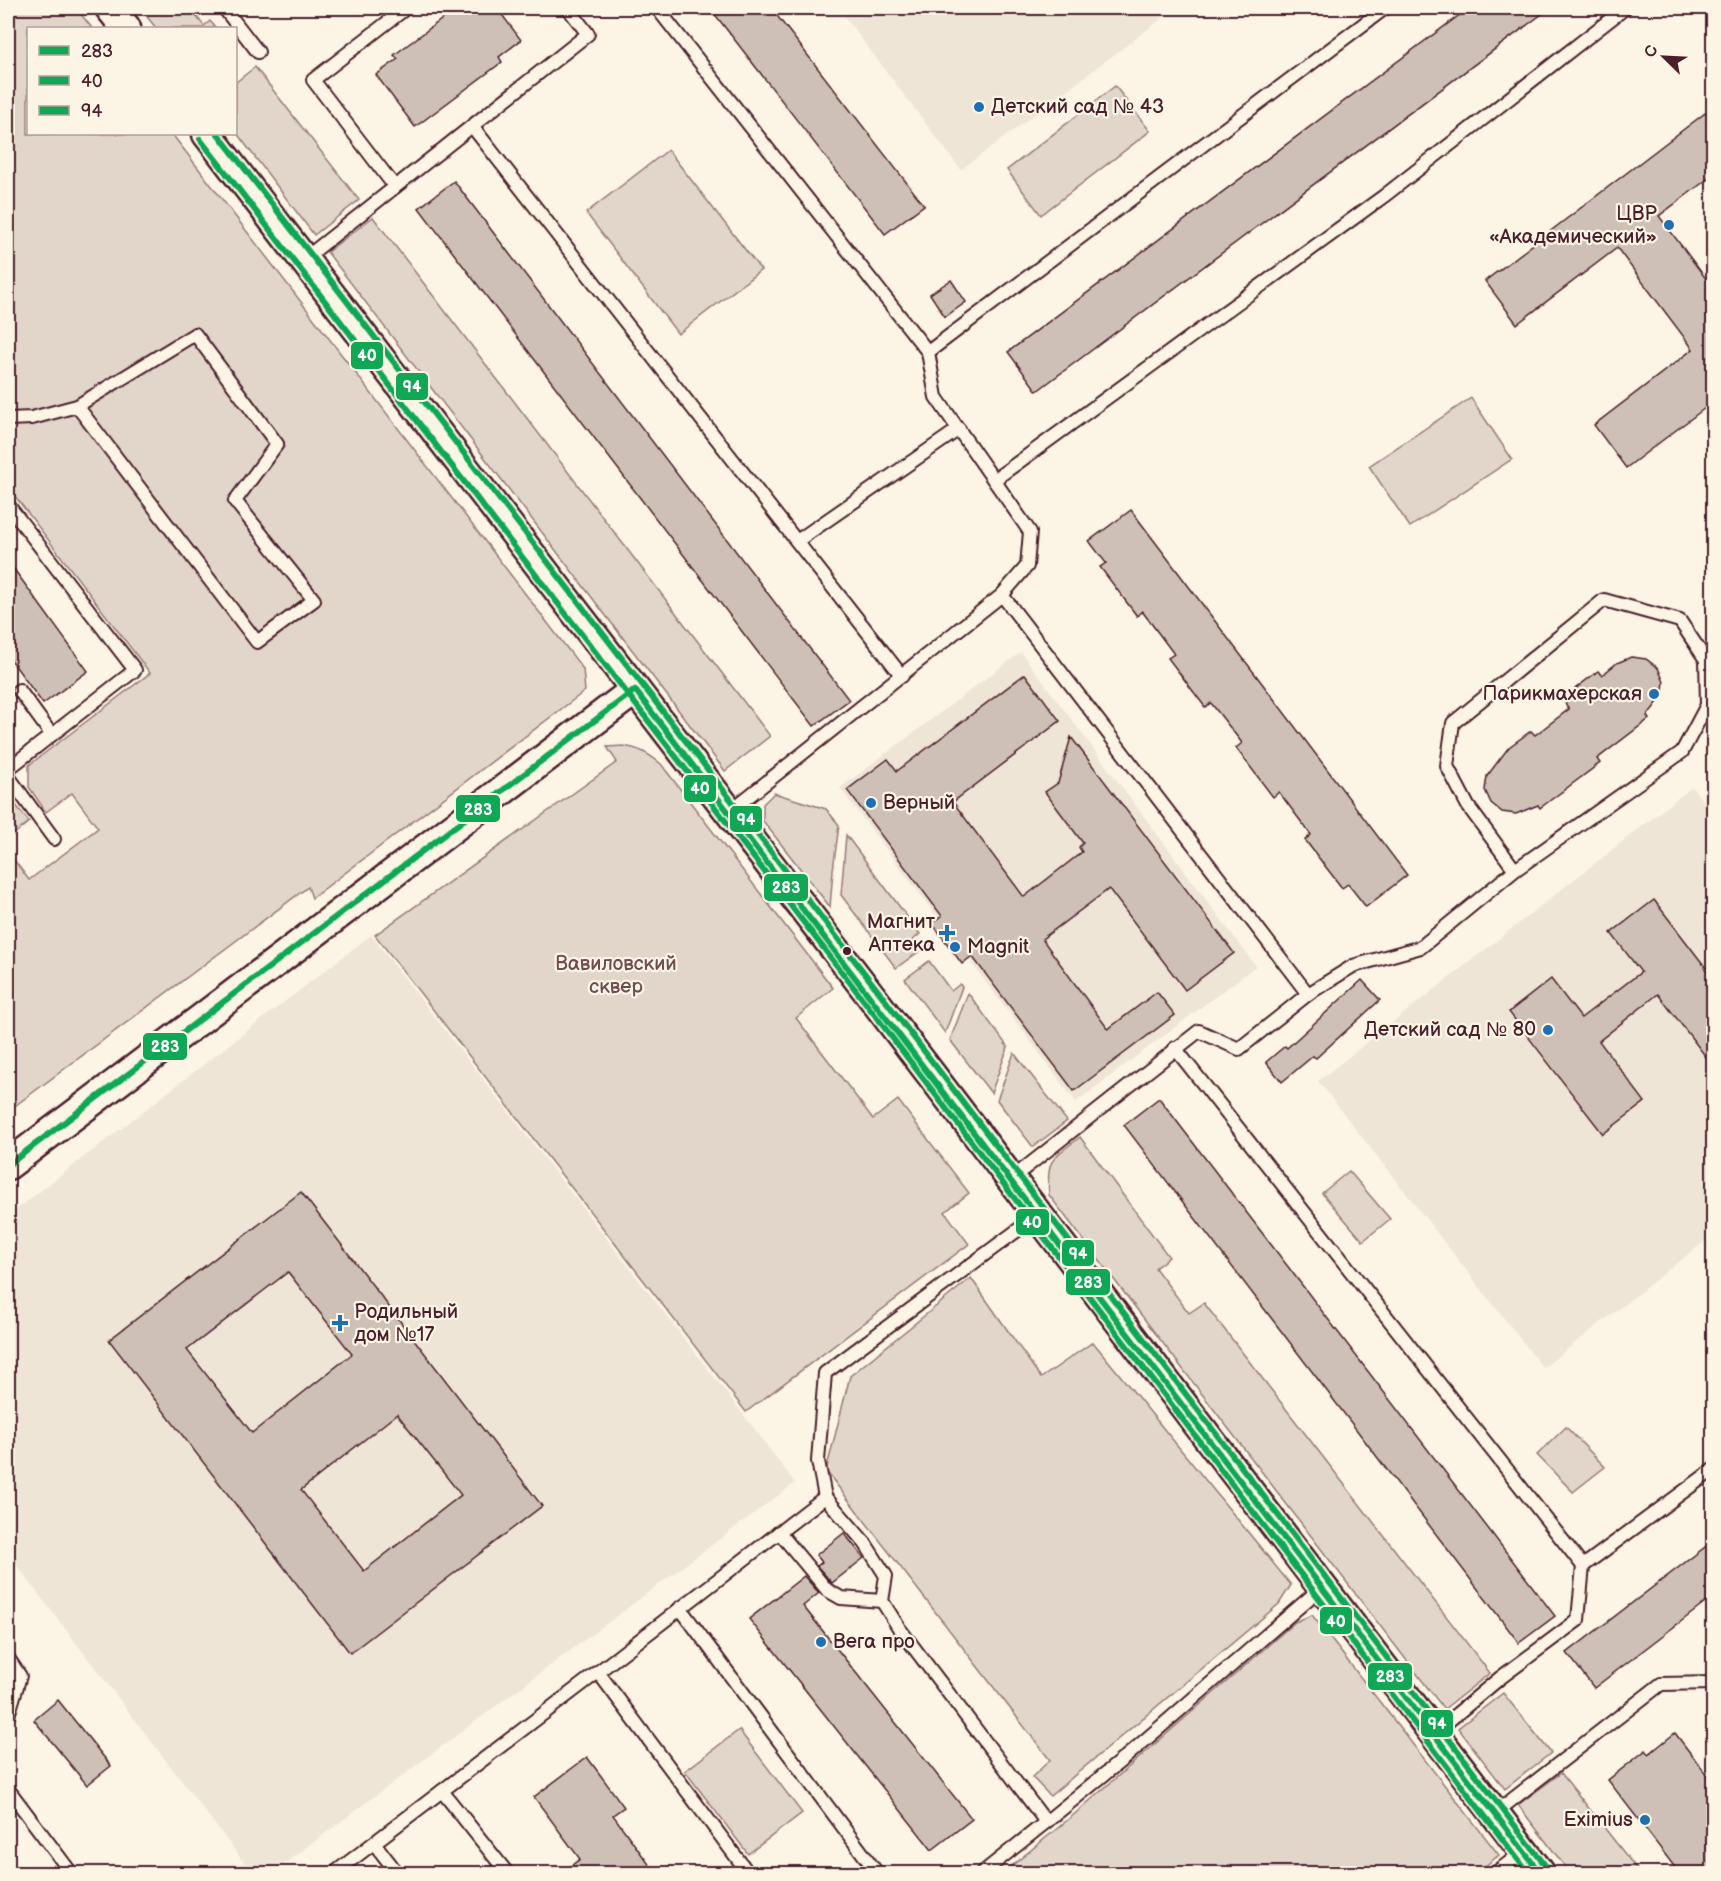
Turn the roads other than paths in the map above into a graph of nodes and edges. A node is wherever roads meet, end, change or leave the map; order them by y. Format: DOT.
graph roads {
  1 [pos="110,8"];
  2 [pos="224,8"];
  3 [pos="406,8"];
  4 [pos="568,8"];
  5 [pos="657,8"];
  6 [pos="1385,8"];
  7 [pos="1625,8"];
  8 [pos="125,27"];
  9 [pos="258,52"];
  10 [pos="472,126"];
  11 [pos="208,135"];
  12 [pos="395,187"];
  13 [pos="303,260"];
  14 [pos="928,352"];
  15 [pos="77,406"];
  16 [pos="8,419"];
  17 [pos="959,429"];
  18 [pos="994,480"];
  19 [pos="8,505"];
  20 [pos="797,541"];
  21 [pos="1002,595"];
  22 [pos="902,676"];
  23 [pos="19,690"];
  24 [pos="635,690"];
  25 [pos="51,734"];
  26 [pos="8,769"];
  27 [pos="8,776"];
  28 [pos="729,812"];
  29 [pos="54,839"];
  30 [pos="1515,870"];
  31 [pos="1308,994"];
  32 [pos="1175,1048"];
  33 [pos="8,1165"];
  34 [pos="1011,1179"];
  35 [pos="1038,1215"];
  36 [pos="1713,1469"];
  37 [pos="825,1497"];
  38 [pos="779,1532"];
  39 [pos="1583,1566"];
  40 [pos="1322,1587"];
  41 [pos="882,1601"];
  42 [pos="680,1608"];
  43 [pos="8,1658"];
  44 [pos="598,1672"];
  45 [pos="1713,1683"];
  46 [pos="8,1716"];
  47 [pos="1434,1732"];
  48 [pos="8,1789"];
  49 [pos="442,1791"];
  50 [pos="1495,1813"];
  51 [pos="1046,1822"];
  52 [pos="374,1842"];
  53 [pos="1524,1851"];
  54 [pos="72,1874"];
  55 [pos="333,1874"];
  56 [pos="398,1874"];
  57 [pos="508,1874"];
  58 [pos="749,1874"];
  59 [pos="878,1874"];
  60 [pos="981,1874"];
  61 [pos="1494,1874"];
  62 [pos="1541,1874"];
  1 -- 8 [label="street"];
  2 -- 9 [label="lane"];
  3 -- 12 [label="lane"];
  4 -- 10 [label="lane"];
  5 -- 14 [label="lane"];
  6 -- 14 [label="lane"];
  7 -- 18 [label="lane"];
  10 -- 12 [label="lane"];
  10 -- 20 [label="lane"];
  11 -- 13 [label="street"];
  12 -- 13 [label="lane"];
  13 -- 24 [label="street"];
  14 -- 17 [label="lane"];
  15 -- 15 [label="lane"];
  15 -- 16 [label="lane"];
  17 -- 18 [label="lane"];
  17 -- 20 [label="lane"];
  18 -- 21 [label="lane"];
  19 -- 25 [label="lane"];
  20 -- 22 [label="lane"];
  21 -- 22 [label="lane"];
  21 -- 31 [label="lane"];
  22 -- 28 [label="lane"];
  23 -- 25 [label="lane"];
  24 -- 28 [label="street"];
  24 -- 33 [label="street"];
  25 -- 26 [label="lane"];
  27 -- 29 [label="lane"];
  28 -- 34 [label="street"];
  30 -- 30 [label="lane"];
  30 -- 31 [label="lane"];
  31 -- 32 [label="lane"];
  32 -- 34 [label="lane"];
  32 -- 39 [label="lane"];
  34 -- 35 [label="street"];
  35 -- 37 [label="lane"];
  35 -- 40 [label="street"];
  36 -- 39 [label="lane"];
  37 -- 38 [label="lane"];
  37 -- 41 [label="lane"];
  38 -- 41 [label="lane"];
  38 -- 42 [label="lane"];
  39 -- 47 [label="lane"];
  40 -- 47 [label="street"];
  40 -- 51 [label="lane"];
  41 -- 51 [label="lane"];
  42 -- 44 [label="lane"];
  42 -- 59 [label="lane"];
  43 -- 46 [label="lane"];
  44 -- 49 [label="lane"];
  44 -- 58 [label="lane"];
  45 -- 50 [label="lane"];
  47 -- 50 [label="street"];
  48 -- 54 [label="lane"];
  49 -- 52 [label="lane"];
  49 -- 57 [label="lane"];
  50 -- 53 [label="street"];
  51 -- 60 [label="lane"];
  52 -- 55 [label="lane"];
  52 -- 56 [label="lane"];
  53 -- 61 [label="lane"];
  53 -- 62 [label="street"];
}
